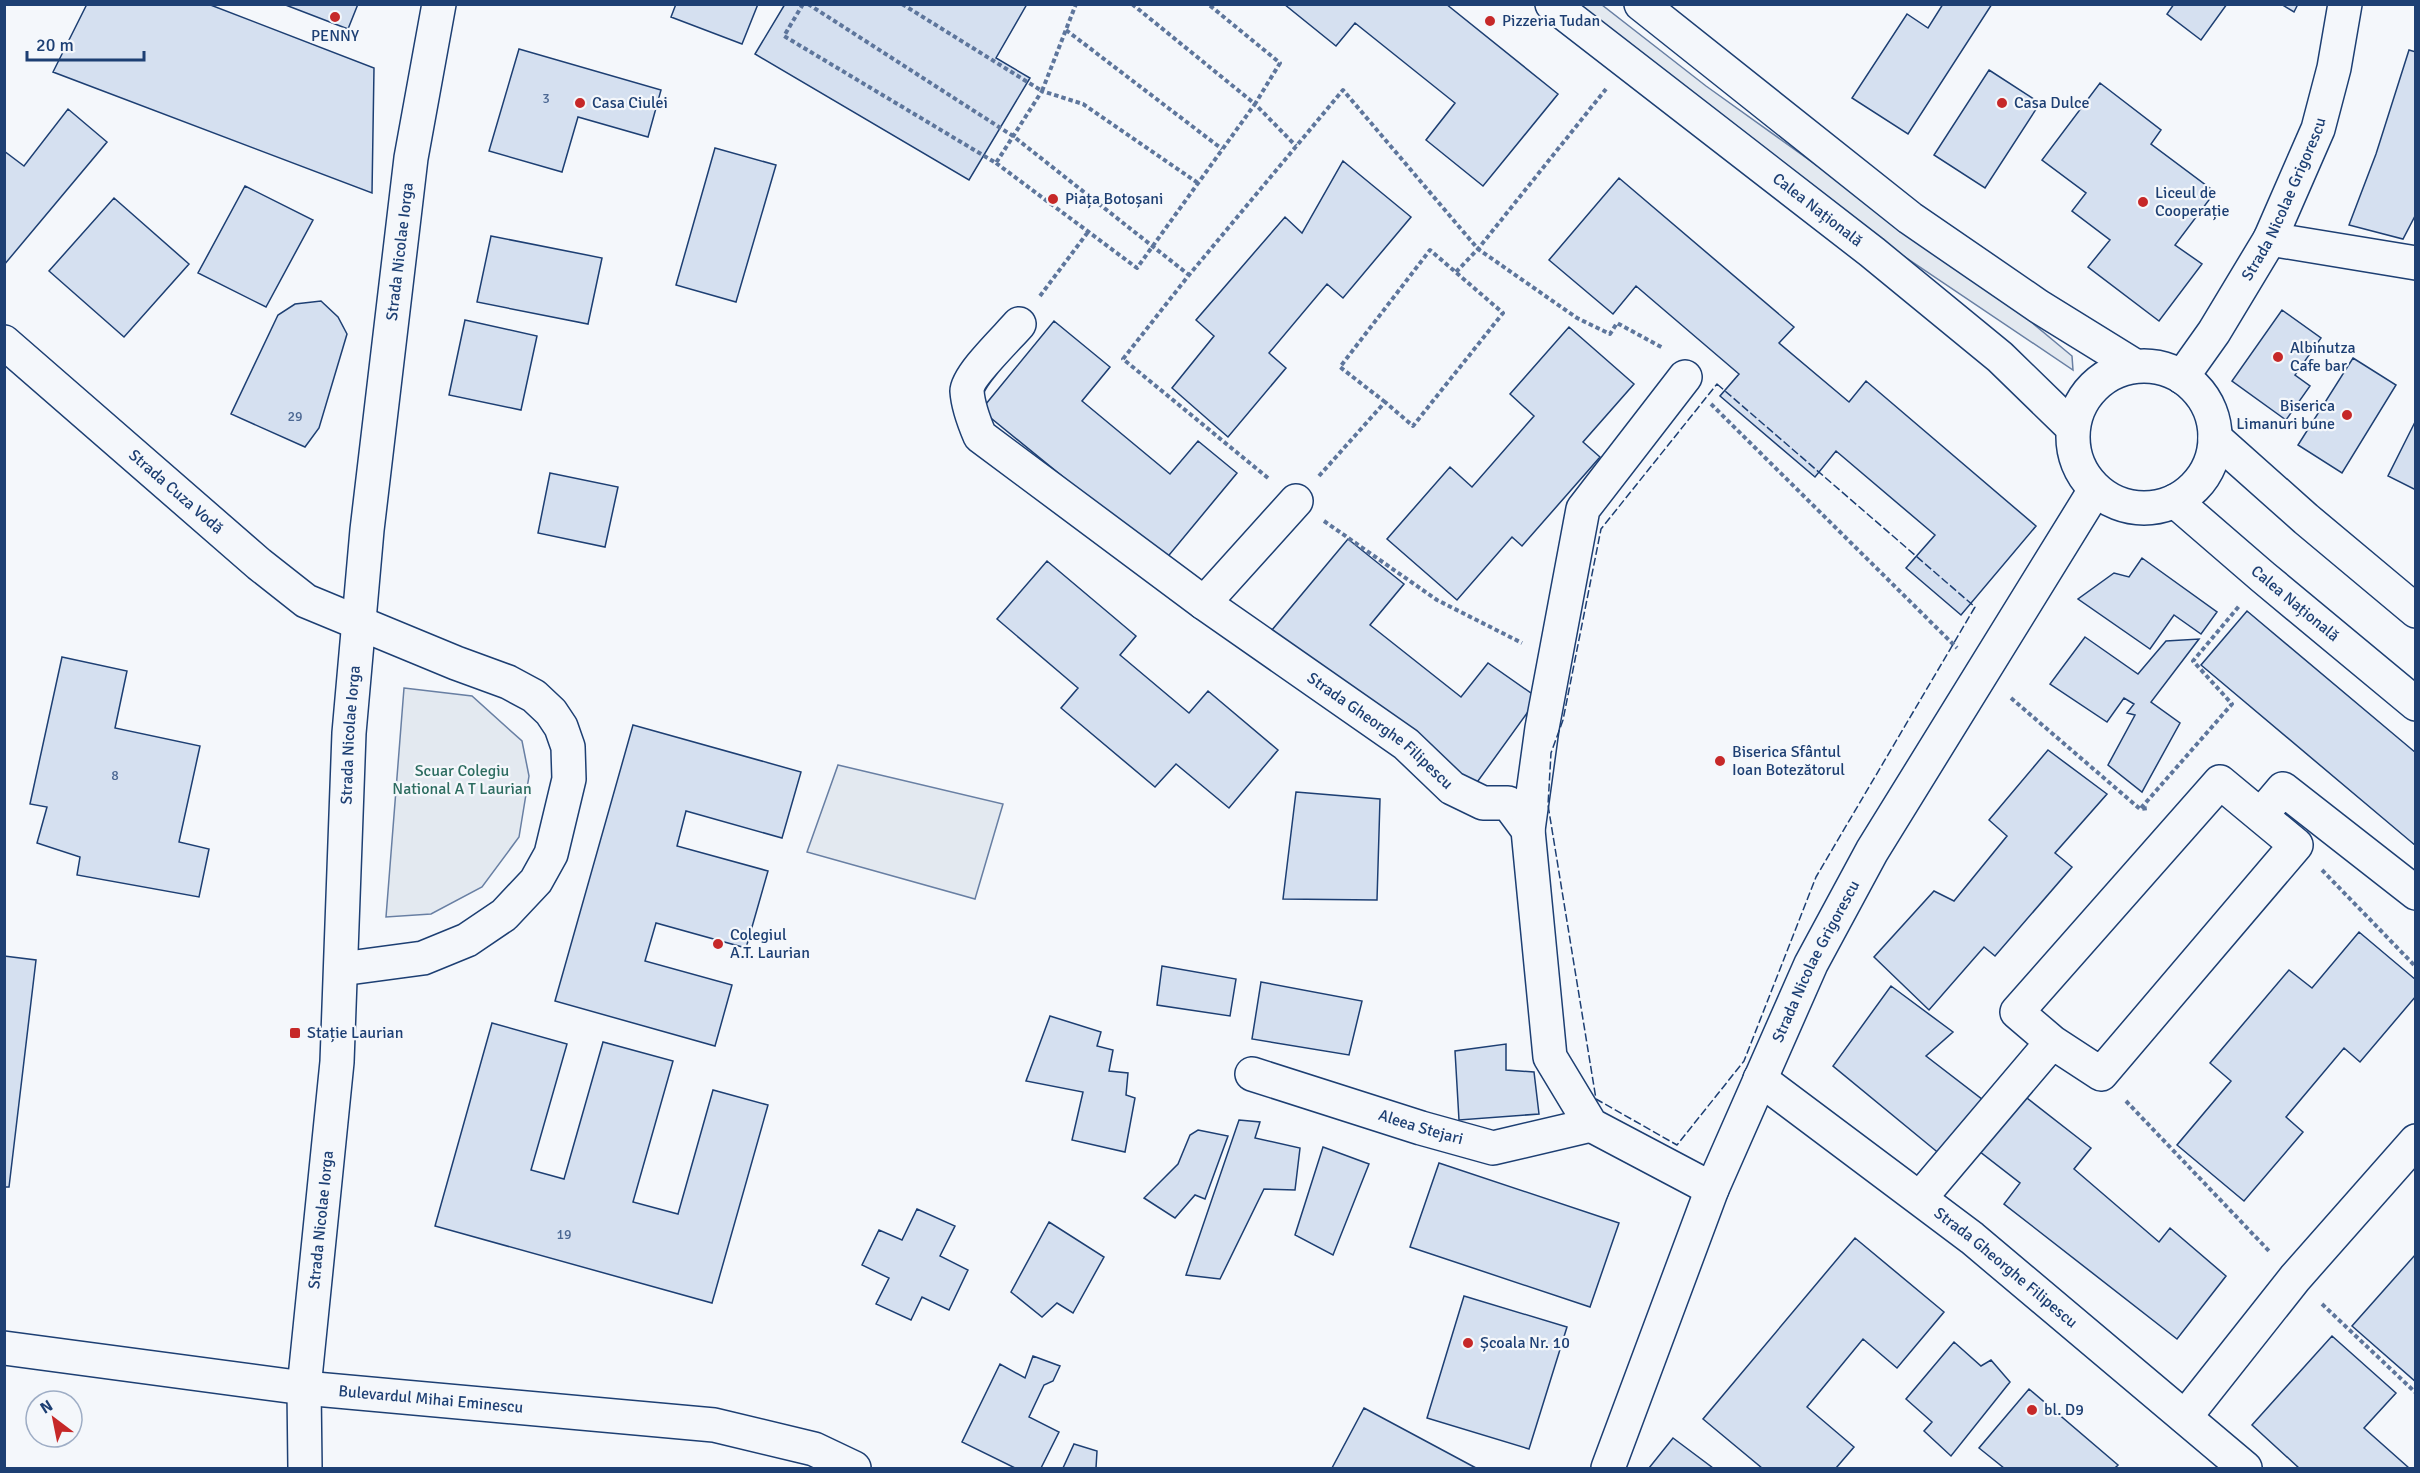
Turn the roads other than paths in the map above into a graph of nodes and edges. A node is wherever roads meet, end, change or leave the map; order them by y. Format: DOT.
graph roads {
  1 [pos="439,4"];
  2 [pos="1552,4"];
  3 [pos="1641,4"];
  4 [pos="2345,4"];
  5 [pos="2270,239"];
  6 [pos="2415,263"];
  7 [pos="1019,324"];
  8 [pos="4,342"];
  9 [pos="2135,366"];
  10 [pos="2182,377"];
  11 [pos="1695,388"];
  12 [pos="2073,428"];
  13 [pos="2215,438"];
  14 [pos="2096,490"];
  15 [pos="1296,501"];
  16 [pos="2175,501"];
  17 [pos="1204,603"];
  18 [pos="2415,611"];
  19 [pos="360,623"];
  20 [pos="2415,704"];
  21 [pos="2261,815"];
  22 [pos="1528,830"];
  23 [pos="2415,893"];
  24 [pos="340,969"];
  25 [pos="2052,1042"];
  26 [pos="1252,1074"];
  27 [pos="1760,1079"];
  28 [pos="1591,1125"];
  29 [pos="2415,1141"];
  30 [pos="1712,1189"];
  31 [pos="1920,1198"];
  32 [pos="4,1348"];
  33 [pos="304,1388"];
  34 [pos="2185,1417"];
  35 [pos="304,1468"];
  36 [pos="854,1468"];
  37 [pos="1608,1468"];
  38 [pos="2245,1468"];
  1 -- 19 [label="main road, Strada Nicolae Iorga"];
  2 -- 12 [label="main road, Calea Națională"];
  3 -- 9 [label="main road"];
  4 -- 5 [label="main road, Strada Nicolae Grigorescu"];
  5 -- 6 [label="main road"];
  5 -- 10 [label="main road, Strada Nicolae Grigorescu"];
  7 -- 17 [label="main road, Strada Gheorghe Filipescu"];
  8 -- 19 [label="main road, Strada Cuza Vodă"];
  9 -- 10 [label="main road"];
  9 -- 12 [label="main road"];
  10 -- 13 [label="main road"];
  11 -- 22 [label="main road"];
  12 -- 14 [label="main road"];
  13 -- 16 [label="main road"];
  13 -- 18 [label="main road"];
  14 -- 16 [label="main road"];
  14 -- 27 [label="main road, Strada Nicolae Grigorescu"];
  15 -- 17 [label="main road"];
  16 -- 20 [label="main road, Calea Națională"];
  17 -- 22 [label="main road, Strada Gheorghe Filipescu"];
  19 -- 24 [label="main road, Strada Nicolae Iorga"];
  19 -- 24 [label="main road, Strada Cuza Vodă"];
  21 -- 23 [label="main road"];
  21 -- 25 [label="main road"];
  21 -- 25 [label="main road"];
  22 -- 28 [label="main road"];
  24 -- 33 [label="main road, Strada Nicolae Iorga"];
  25 -- 31 [label="main road"];
  26 -- 28 [label="main road, Aleea Stejari"];
  27 -- 30 [label="main road, Strada Nicolae Grigorescu"];
  27 -- 31 [label="main road, Strada Gheorghe Filipescu"];
  28 -- 30 [label="main road"];
  29 -- 34 [label="main road"];
  30 -- 37 [label="main road, Strada Nicolae Grigorescu"];
  31 -- 34 [label="main road, Strada Gheorghe Filipescu"];
  32 -- 33 [label="main road, Bulevardul Mihai Eminescu"];
  33 -- 35 [label="main road, Strada Nicolae Iorga"];
  33 -- 36 [label="main road, Bulevardul Mihai Eminescu"];
  34 -- 38 [label="main road, Strada Gheorghe Filipescu"];
}
